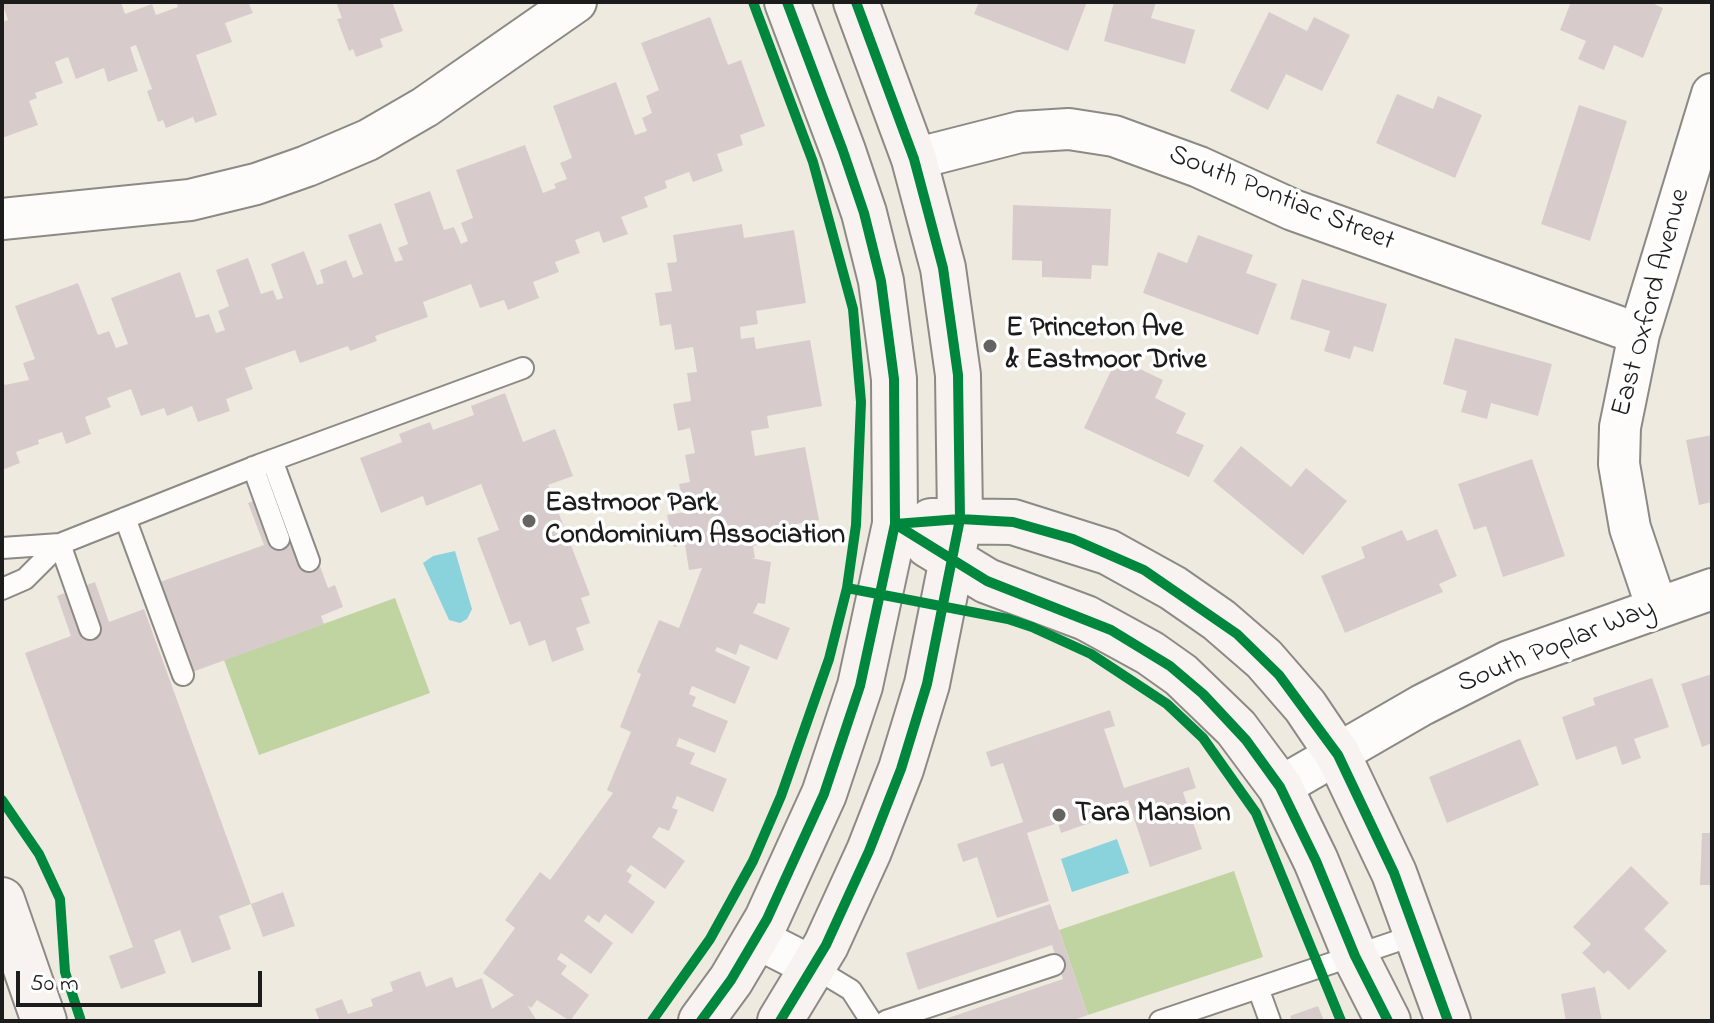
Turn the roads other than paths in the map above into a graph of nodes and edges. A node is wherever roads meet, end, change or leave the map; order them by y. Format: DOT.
graph roads {
  1 [pos="576,2"];
  2 [pos="787,2"];
  3 [pos="856,2"];
  4 [pos="1712,94"];
  5 [pos="914,159"];
  6 [pos="2,219"];
  7 [pos="1639,334"];
  8 [pos="523,368"];
  9 [pos="262,464"];
  10 [pos="125,518"];
  11 [pos="960,519"];
  12 [pos="895,524"];
  13 [pos="279,539"];
  14 [pos="60,544"];
  15 [pos="2,548"];
  16 [pos="309,561"];
  17 [pos="952,561"];
  18 [pos="2,589"];
  19 [pos="1712,589"];
  20 [pos="1657,608"];
  21 [pos="90,629"];
  22 [pos="183,675"];
  23 [pos="1338,755"];
  24 [pos="1280,787"];
  25 [pos="2,900"];
  26 [pos="1418,934"];
  27 [pos="756,938"];
  28 [pos="1355,956"];
  29 [pos="1054,965"];
  30 [pos="813,967"];
  31 [pos="1258,988"];
  32 [pos="44,1021"];
  33 [pos="701,1021"];
  34 [pos="780,1021"];
  35 [pos="871,1021"];
  36 [pos="886,1021"];
  37 [pos="1160,1021"];
  38 [pos="1270,1021"];
  39 [pos="1388,1021"];
  40 [pos="1448,1021"];
  1 -- 6 [label="street"];
  2 -- 12 [label="main road"];
  3 -- 5 [label="main road"];
  4 -- 7 [label="street, East Oxford Avenue"];
  5 -- 7 [label="street, South Pontiac Street"];
  5 -- 11 [label="main road"];
  7 -- 20 [label="street, East Oxford Avenue"];
  8 -- 9 [label="lane"];
  9 -- 10 [label="lane"];
  9 -- 13 [label="lane"];
  9 -- 16 [label="lane"];
  10 -- 14 [label="lane"];
  10 -- 22 [label="lane"];
  11 -- 12 [label="main road"];
  11 -- 17 [label="main road"];
  11 -- 23 [label="main road"];
  12 -- 17 [label="main road"];
  12 -- 27 [label="main road"];
  14 -- 15 [label="lane"];
  14 -- 18 [label="lane"];
  14 -- 21 [label="lane"];
  17 -- 24 [label="main road"];
  17 -- 30 [label="main road"];
  19 -- 20 [label="street, South Poplar Way"];
  20 -- 23 [label="street, South Poplar Way"];
  23 -- 24 [label="street, South Poplar Way"];
  23 -- 26 [label="main road"];
  24 -- 28 [label="main road"];
  25 -- 32 [label="main road"];
  26 -- 28 [label="lane"];
  26 -- 40 [label="main road"];
  27 -- 30 [label="street"];
  27 -- 33 [label="main road"];
  28 -- 31 [label="lane"];
  28 -- 39 [label="main road"];
  29 -- 36 [label="lane"];
  30 -- 34 [label="main road"];
  30 -- 35 [label="lane"];
  31 -- 37 [label="lane"];
  31 -- 38 [label="lane"];
}
